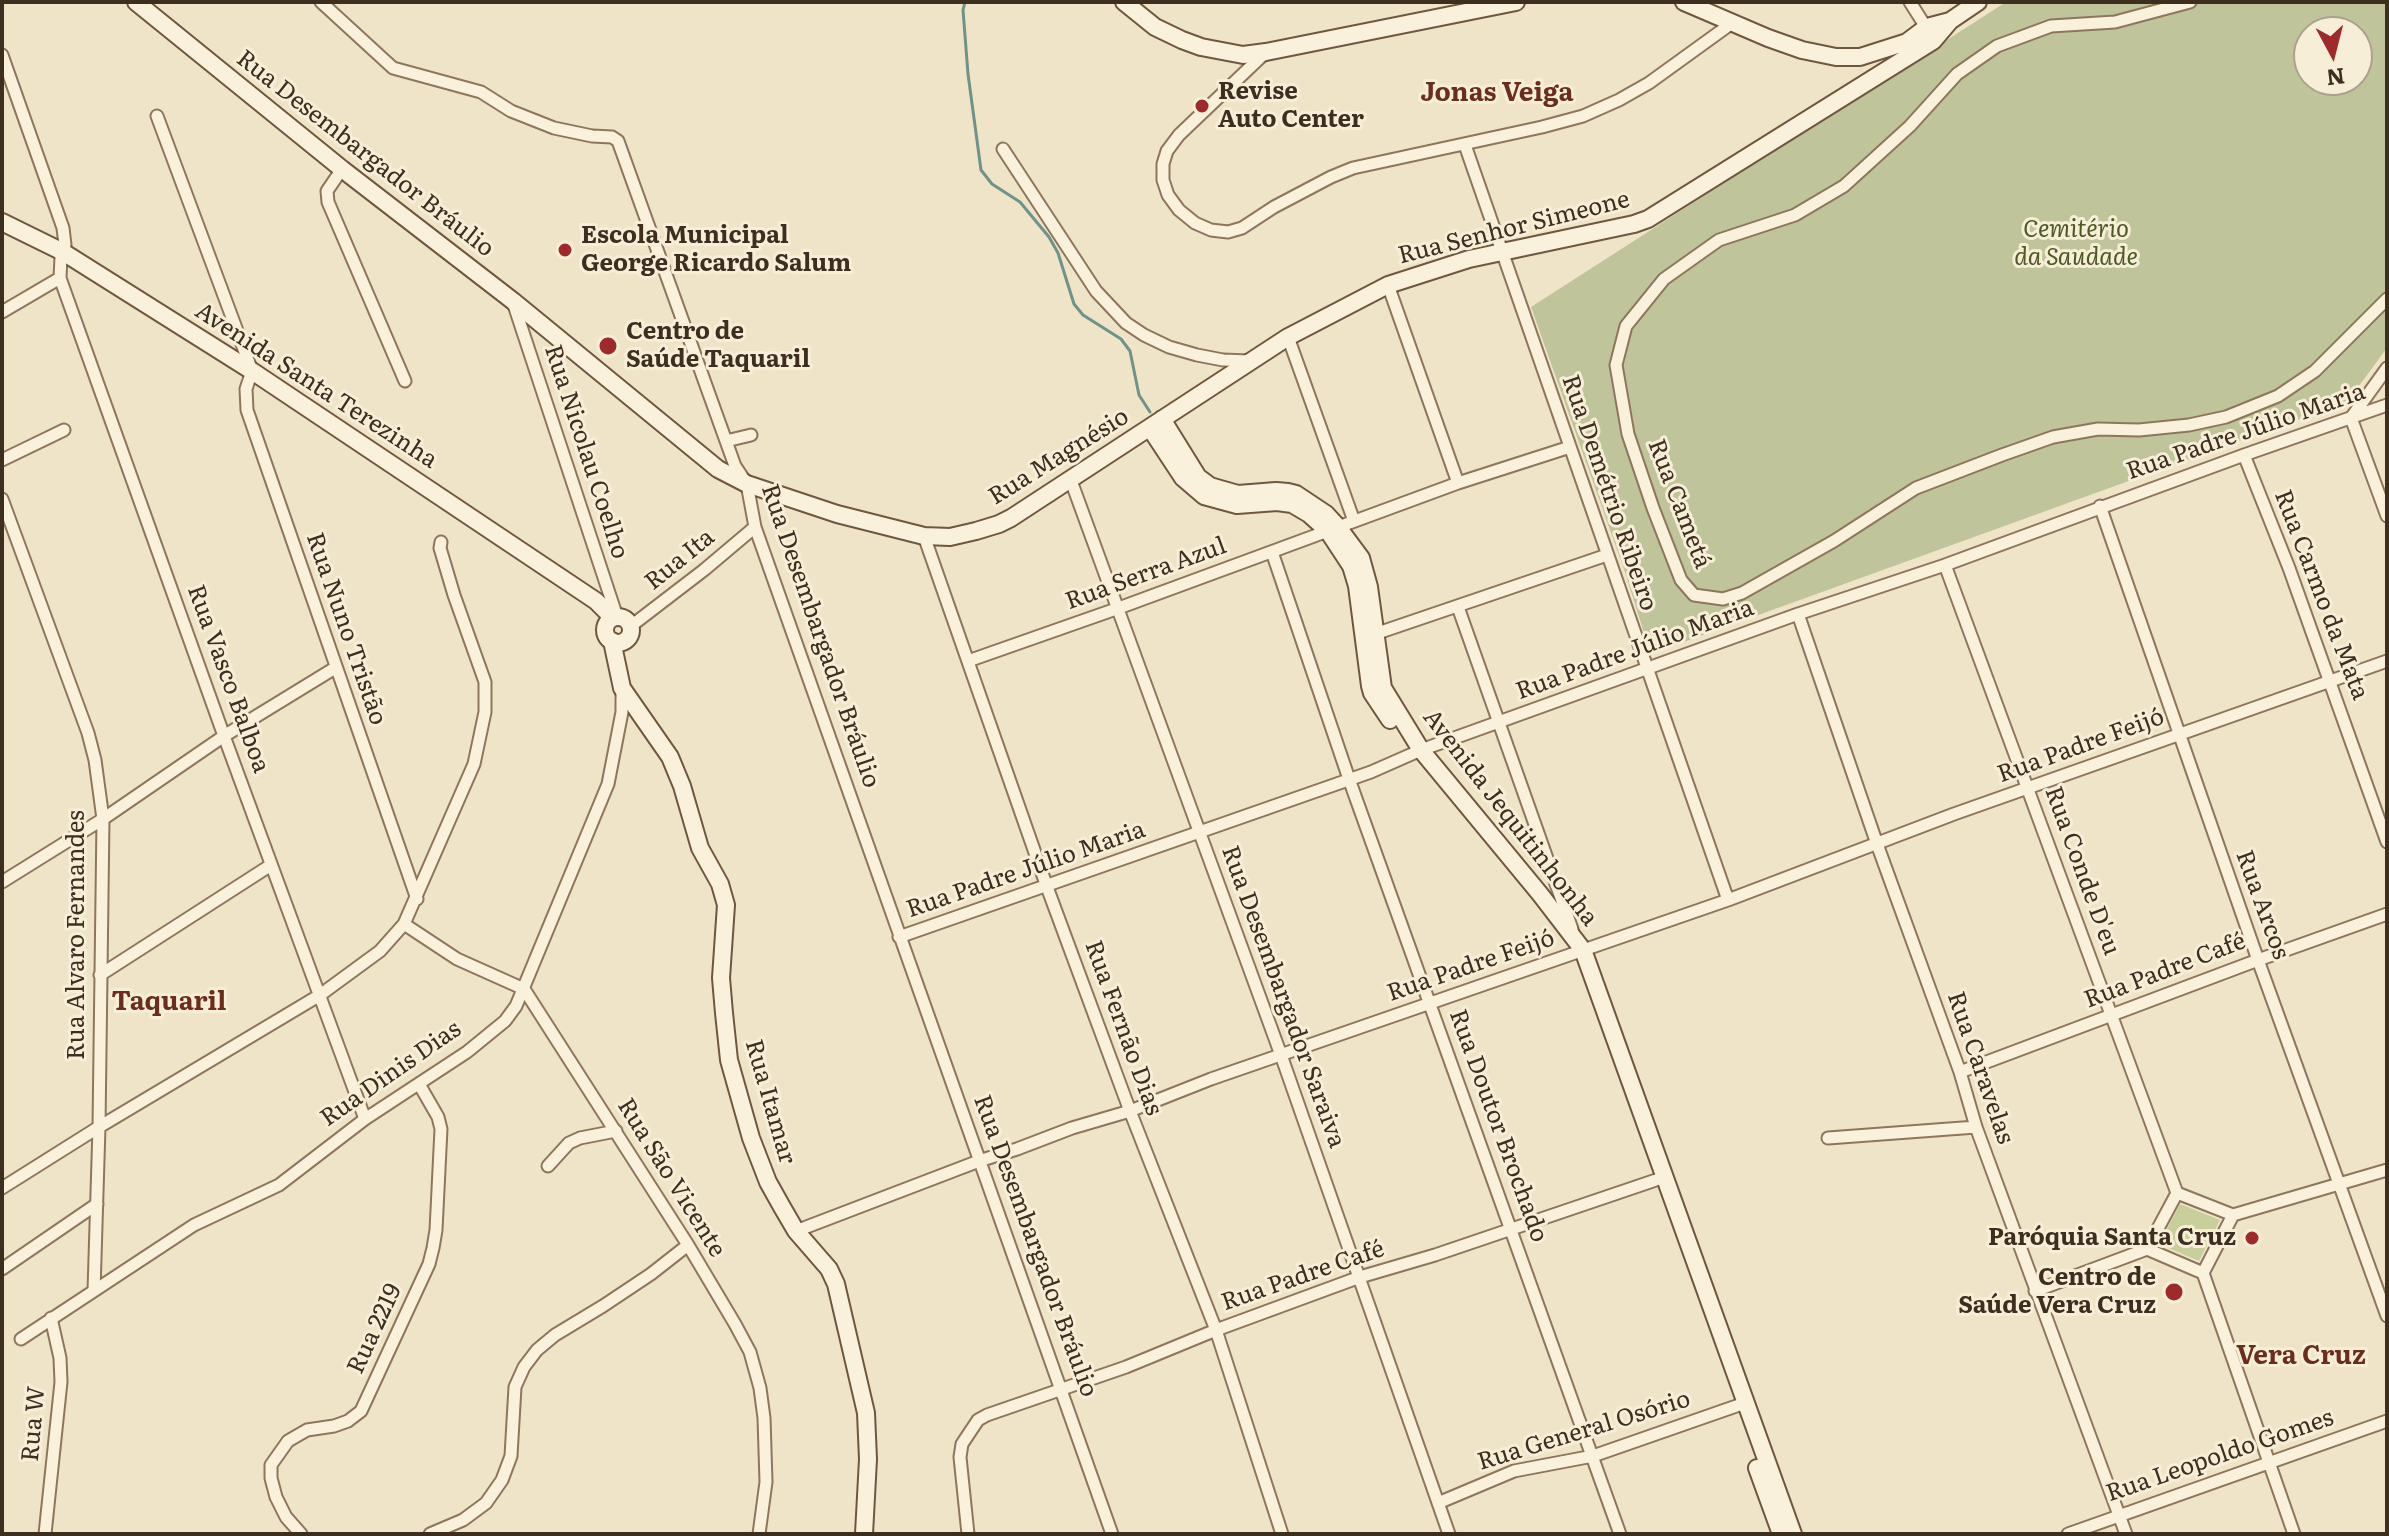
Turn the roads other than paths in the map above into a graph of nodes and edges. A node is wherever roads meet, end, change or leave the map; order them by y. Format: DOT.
graph roads {
  1 [pos="136,2"];
  2 [pos="321,2"];
  3 [pos="1124,2"];
  4 [pos="1516,2"];
  5 [pos="1684,2"];
  6 [pos="1910,2"];
  7 [pos="1978,2"];
  8 [pos="2190,2"];
  9 [pos="1732,23"];
  10 [pos="1930,34"];
  11 [pos="1266,52"];
  12 [pos="2,55"];
  13 [pos="157,116"];
  14 [pos="1465,145"];
  15 [pos="1003,149"];
  16 [pos="342,169"];
  17 [pos="2,222"];
  18 [pos="63,252"];
  19 [pos="1501,252"];
  20 [pos="60,278"];
  21 [pos="1388,285"];
  22 [pos="2387,299"];
  23 [pos="513,301"];
  24 [pos="2,312"];
  25 [pos="1288,337"];
  26 [pos="1249,361"];
  27 [pos="2387,368"];
  28 [pos="252,371"];
  29 [pos="405,381"];
  30 [pos="2387,405"];
  31 [pos="2351,418"];
  32 [pos="1156,423"];
  33 [pos="64,430"];
  34 [pos="751,435"];
  35 [pos="726,441"];
  36 [pos="1570,447"];
  37 [pos="2244,455"];
  38 [pos="2,460"];
  39 [pos="1070,478"];
  40 [pos="1458,483"];
  41 [pos="747,484"];
  42 [pos="2,499"];
  43 [pos="2100,506"];
  44 [pos="2387,516"];
  45 [pos="1340,526"];
  46 [pos="755,527"];
  47 [pos="924,536"];
  48 [pos="441,542"];
  49 [pos="1272,552"];
  50 [pos="1607,555"];
  51 [pos="1945,565"];
  52 [pos="1458,607"];
  53 [pos="1116,609"];
  54 [pos="1798,614"];
  55 [pos="612,619"];
  56 [pos="631,626"];
  57 [pos="1370,636"];
  58 [pos="617,642"];
  59 [pos="968,661"];
  60 [pos="2387,661"];
  61 [pos="335,668"];
  62 [pos="1646,669"];
  63 [pos="2330,681"];
  64 [pos="624,699"];
  65 [pos="1498,723"];
  66 [pos="2178,735"];
  67 [pos="224,736"];
  68 [pos="1417,752"];
  69 [pos="1349,779"];
  70 [pos="2028,789"];
  71 [pos="103,819"];
  72 [pos="1201,832"];
  73 [pos="2387,842"];
  74 [pos="1877,844"];
  75 [pos="271,865"];
  76 [pos="2,882"];
  77 [pos="1554,882"];
  78 [pos="1047,887"];
  79 [pos="1537,897"];
  80 [pos="417,899"];
  81 [pos="1728,900"];
  82 [pos="2387,914"];
  83 [pos="404,924"];
  84 [pos="899,937"];
  85 [pos="1577,948"];
  86 [pos="2258,960"];
  87 [pos="100,975"];
  88 [pos="524,989"];
  89 [pos="320,995"];
  90 [pos="1431,1003"];
  91 [pos="2111,1015"];
  92 [pos="1281,1055"];
  93 [pos="1960,1072"];
  94 [pos="419,1084"];
  95 [pos="1130,1111"];
  96 [pos="365,1119"];
  97 [pos="99,1127"];
  98 [pos="1976,1127"];
  99 [pos="616,1131"];
  100 [pos="1828,1138"];
  101 [pos="979,1161"];
  102 [pos="548,1166"];
  103 [pos="2387,1170"];
  104 [pos="1656,1180"];
  105 [pos="2340,1183"];
  106 [pos="2,1188"];
  107 [pos="2177,1193"];
  108 [pos="97,1204"];
  109 [pos="2233,1215"];
  110 [pos="1512,1229"];
  111 [pos="796,1231"];
  112 [pos="688,1245"];
  113 [pos="2147,1249"];
  114 [pos="2,1269"];
  115 [pos="2203,1273"];
  116 [pos="1360,1277"];
  117 [pos="94,1291"];
  118 [pos="2035,1291"];
  119 [pos="2387,1316"];
  120 [pos="51,1318"];
  121 [pos="1714,1329"];
  122 [pos="1216,1330"];
  123 [pos="21,1339"];
  124 [pos="1060,1389"];
  125 [pos="1740,1404"];
  126 [pos="2387,1421"];
  127 [pos="1593,1456"];
  128 [pos="2269,1462"];
  129 [pos="1438,1503"];
  130 [pos="2118,1514"];
  131 [pos="865,1526"];
  132 [pos="45,1534"];
  133 [pos="301,1534"];
  134 [pos="430,1534"];
  135 [pos="759,1534"];
  136 [pos="856,1534"];
  137 [pos="968,1534"];
  138 [pos="1112,1534"];
  139 [pos="1282,1534"];
  140 [pos="1449,1534"];
  141 [pos="1620,1534"];
  142 [pos="1781,1534"];
  143 [pos="1793,1534"];
  144 [pos="2068,1534"];
  145 [pos="2126,1534"];
  146 [pos="2294,1534"];
  1 -- 16 [label="street, Rua Desembargador Bráulio"];
  2 -- 35 [label="street"];
  3 -- 11 [label="street"];
  4 -- 11 [label="street"];
  5 -- 9 [label="street"];
  6 -- 10 [label="street"];
  7 -- 10 [label="street"];
  8 -- 22 [label="street, Rua Cametá"];
  9 -- 10 [label="street"];
  9 -- 14 [label="street"];
  10 -- 19 [label="street, Rua Senhor Simeone"];
  11 -- 14 [label="street"];
  12 -- 18 [label="street, Rua Vasco Balboa"];
  13 -- 28 [label="street"];
  14 -- 19 [label="street, Rua Demétrio Ribeiro"];
  15 -- 26 [label="street"];
  16 -- 23 [label="street, Rua Desembargador Bráulio"];
  16 -- 29 [label="street"];
  17 -- 18 [label="street, Avenida Santa Terezinha"];
  18 -- 20 [label="street, Rua Vasco Balboa"];
  18 -- 28 [label="street, Avenida Santa Terezinha"];
  19 -- 21 [label="street, Rua Senhor Simeone"];
  19 -- 36 [label="street, Rua Demétrio Ribeiro"];
  20 -- 24 [label="street"];
  20 -- 67 [label="street, Rua Vasco Balboa"];
  21 -- 25 [label="street, Rua Senhor Simeone"];
  21 -- 40 [label="street"];
  23 -- 41 [label="street, Rua Desembargador Bráulio"];
  23 -- 55 [label="street, Rua Nicolau Coelho"];
  25 -- 26 [label="street, Rua Senhor Simeone"];
  25 -- 45 [label="street"];
  26 -- 32 [label="street, Rua Senhor Simeone"];
  27 -- 31 [label="street"];
  28 -- 55 [label="street, Avenida Santa Terezinha"];
  28 -- 61 [label="street, Rua Nuno Tristão"];
  30 -- 31 [label="street, Rua Padre Júlio Maria"];
  31 -- 37 [label="street, Rua Padre Júlio Maria"];
  31 -- 44 [label="street"];
  32 -- 39 [label="street, Rua Magnésio"];
  32 -- 45 [label="street, Avenida Jequitinhonha"];
  33 -- 38 [label="street"];
  34 -- 35 [label="street"];
  35 -- 41 [label="street"];
  36 -- 40 [label="street, Rua Serra Azul"];
  36 -- 50 [label="street, Rua Demétrio Ribeiro"];
  37 -- 43 [label="street, Rua Padre Júlio Maria"];
  37 -- 63 [label="street, Rua Carmo da Mata"];
  39 -- 47 [label="street, Rua Magnésio"];
  39 -- 53 [label="street, Rua Desembargador Saraiva"];
  40 -- 45 [label="street, Rua Serra Azul"];
  41 -- 46 [label="street, Rua Desembargador Bráulio"];
  41 -- 47 [label="street, Rua Magnésio"];
  42 -- 71 [label="street, Rua Alvaro Fernandes"];
  43 -- 51 [label="street, Rua Padre Júlio Maria"];
  43 -- 66 [label="street, Rua Arcos"];
  45 -- 49 [label="street, Rua Serra Azul"];
  45 -- 57 [label="street, Avenida Jequitinhonha"];
  46 -- 56 [label="street, Rua Ita"];
  46 -- 84 [label="street, Rua Desembargador Bráulio"];
  47 -- 59 [label="street, Rua Fernão Dias"];
  48 -- 80 [label="street"];
  49 -- 53 [label="street, Rua Serra Azul"];
  49 -- 69 [label="street, Rua Doutor Brochado"];
  50 -- 52 [label="street"];
  50 -- 62 [label="street, Rua Demétrio Ribeiro"];
  51 -- 54 [label="street, Rua Padre Júlio Maria"];
  51 -- 70 [label="street, Rua Conde D'eu"];
  52 -- 57 [label="street"];
  52 -- 65 [label="street"];
  53 -- 59 [label="street, Rua Serra Azul"];
  53 -- 72 [label="street, Rua Desembargador Saraiva"];
  54 -- 62 [label="street, Rua Padre Júlio Maria"];
  54 -- 74 [label="street, Rua Caravelas"];
  55 -- 56 [label="street"];
  55 -- 58 [label="street"];
  56 -- 58 [label="street"];
  57 -- 68 [label="street, Avenida Jequitinhonha"];
  58 -- 64 [label="street, Rua Dinis Dias"];
  59 -- 78 [label="street, Rua Fernão Dias"];
  60 -- 63 [label="street, Rua Padre Feijó"];
  61 -- 67 [label="street"];
  61 -- 80 [label="street, Rua Nuno Tristão"];
  62 -- 65 [label="street, Rua Padre Júlio Maria"];
  62 -- 81 [label="street, Rua Demétrio Ribeiro"];
  63 -- 66 [label="street, Rua Padre Feijó"];
  63 -- 73 [label="street, Rua Carmo da Mata"];
  64 -- 88 [label="street, Rua Dinis Dias"];
  64 -- 111 [label="street, Rua Itamar"];
  65 -- 68 [label="street, Rua Padre Júlio Maria"];
  65 -- 77 [label="street"];
  66 -- 70 [label="street, Rua Padre Feijó"];
  66 -- 86 [label="street, Rua Arcos"];
  67 -- 71 [label="street"];
  67 -- 75 [label="street, Rua Vasco Balboa"];
  68 -- 69 [label="street, Rua Padre Júlio Maria"];
  68 -- 79 [label="street, Avenida Jequitinhonha"];
  69 -- 72 [label="street, Rua Padre Júlio Maria"];
  69 -- 90 [label="street, Rua Doutor Brochado"];
  70 -- 74 [label="street, Rua Padre Feijó"];
  70 -- 91 [label="street, Rua Conde D'eu"];
  71 -- 76 [label="street"];
  71 -- 87 [label="street, Rua Alvaro Fernandes"];
  72 -- 78 [label="street, Rua Padre Júlio Maria"];
  72 -- 92 [label="street, Rua Desembargador Saraiva"];
  74 -- 81 [label="street, Rua Padre Feijó"];
  74 -- 93 [label="street, Rua Caravelas"];
  75 -- 87 [label="street"];
  75 -- 89 [label="street, Rua Vasco Balboa"];
  77 -- 79 [label="street"];
  77 -- 85 [label="street"];
  78 -- 84 [label="street, Rua Padre Júlio Maria"];
  78 -- 95 [label="street, Rua Fernão Dias"];
  79 -- 85 [label="street, Avenida Jequitinhonha"];
  80 -- 83 [label="street"];
  81 -- 85 [label="street, Rua Padre Feijó"];
  82 -- 86 [label="street, Rua Padre Café"];
  83 -- 88 [label="street"];
  83 -- 89 [label="street"];
  84 -- 101 [label="street, Rua Desembargador Bráulio"];
  85 -- 90 [label="street, Rua Padre Feijó"];
  85 -- 104 [label="street, Avenida Jequitinhonha"];
  85 -- 121 [label="street, Avenida Jequitinhonha"];
  86 -- 91 [label="street, Rua Padre Café"];
  86 -- 105 [label="street, Rua Arcos"];
  87 -- 97 [label="street, Rua Alvaro Fernandes"];
  88 -- 94 [label="street, Rua Dinis Dias"];
  88 -- 99 [label="street, Rua São Vicente"];
  89 -- 96 [label="street, Rua Vasco Balboa"];
  89 -- 97 [label="street"];
  90 -- 92 [label="street, Rua Padre Feijó"];
  90 -- 110 [label="street, Rua Doutor Brochado"];
  91 -- 93 [label="street, Rua Padre Café"];
  91 -- 107 [label="street, Rua Conde D'eu"];
  92 -- 95 [label="street, Rua Padre Feijó"];
  92 -- 116 [label="street, Rua Desembargador Saraiva"];
  93 -- 98 [label="street, Rua Caravelas"];
  94 -- 96 [label="street, Rua Dinis Dias"];
  94 -- 133 [label="street, Rua 2219"];
  95 -- 101 [label="street, Rua Padre Feijó"];
  95 -- 122 [label="street, Rua Fernão Dias"];
  96 -- 117 [label="street, Rua Dinis Dias"];
  97 -- 106 [label="street"];
  97 -- 108 [label="street, Rua Alvaro Fernandes"];
  98 -- 100 [label="street"];
  98 -- 118 [label="street, Rua Caravelas"];
  99 -- 102 [label="street"];
  99 -- 112 [label="street, Rua São Vicente"];
  101 -- 111 [label="street, Rua Padre Feijó"];
  101 -- 124 [label="street, Rua Desembargador Bráulio"];
  103 -- 105 [label="street"];
  104 -- 110 [label="street, Rua Padre Café"];
  104 -- 121 [label="street, Avenida Jequitinhonha"];
  105 -- 109 [label="street"];
  105 -- 119 [label="street, Rua Arcos"];
  107 -- 109 [label="street"];
  107 -- 113 [label="street"];
  108 -- 114 [label="street"];
  108 -- 117 [label="street, Rua Alvaro Fernandes"];
  109 -- 115 [label="street"];
  110 -- 116 [label="street, Rua Padre Café"];
  110 -- 127 [label="street, Rua Doutor Brochado"];
  111 -- 131 [label="street, Rua Itamar"];
  112 -- 134 [label="street"];
  112 -- 135 [label="street, Rua São Vicente"];
  113 -- 115 [label="street"];
  113 -- 118 [label="street"];
  115 -- 128 [label="street"];
  116 -- 122 [label="street, Rua Padre Café"];
  116 -- 129 [label="street, Rua Desembargador Saraiva"];
  117 -- 120 [label="street, Rua Dinis Dias"];
  118 -- 130 [label="street, Rua Caravelas"];
  120 -- 123 [label="street, Rua Dinis Dias"];
  120 -- 132 [label="street, Rua W"];
  121 -- 125 [label="street, Avenida Jequitinhonha"];
  122 -- 124 [label="street, Rua Padre Café"];
  122 -- 139 [label="street, Rua Fernão Dias"];
  124 -- 137 [label="street, Rua Padre Café"];
  124 -- 138 [label="street, Rua Desembargador Bráulio"];
  125 -- 127 [label="street, Rua General Osório"];
  125 -- 142 [label="street, Avenida Jequitinhonha"];
  125 -- 143 [label="street, Avenida Jequitinhonha"];
  126 -- 128 [label="street, Rua Leopoldo Gomes"];
  127 -- 129 [label="street, Rua General Osório"];
  127 -- 141 [label="street, Rua Doutor Brochado"];
  128 -- 130 [label="street, Rua Leopoldo Gomes"];
  128 -- 146 [label="street"];
  129 -- 140 [label="street, Rua Desembargador Saraiva"];
  130 -- 144 [label="street, Rua Leopoldo Gomes"];
  130 -- 145 [label="street, Rua Caravelas"];
  131 -- 136 [label="street, Rua Itamar"];
}
